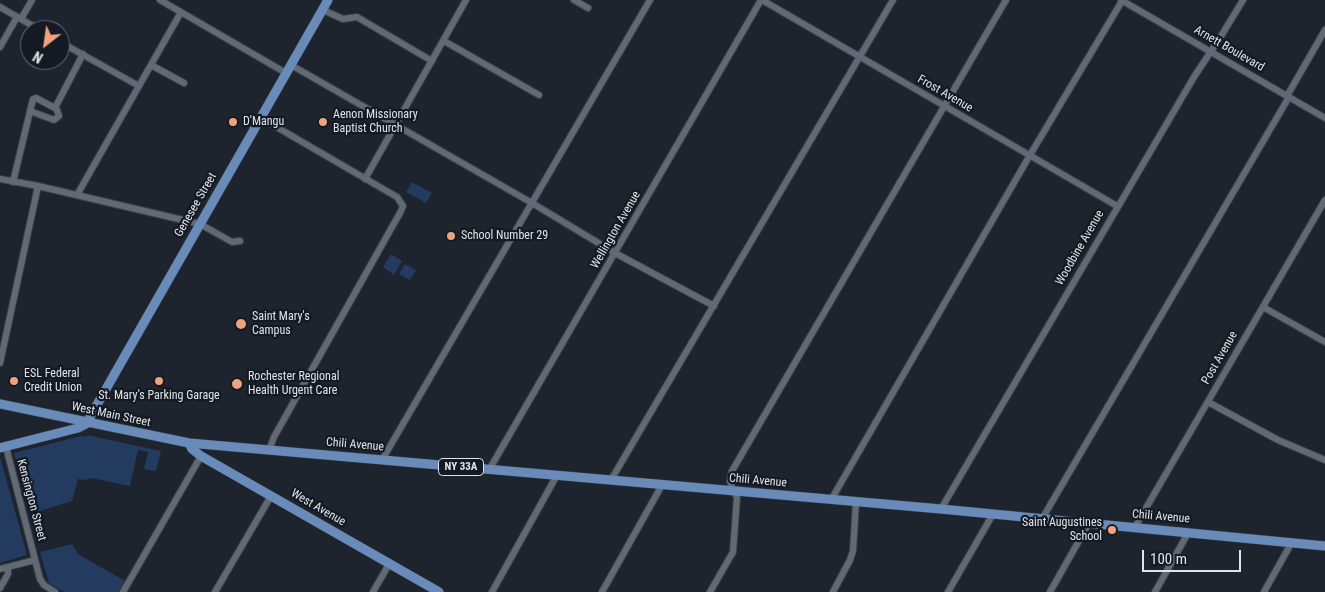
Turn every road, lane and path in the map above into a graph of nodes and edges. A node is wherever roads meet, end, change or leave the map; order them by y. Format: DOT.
graph roads {
  1 [pos="32,0"];
  2 [pos="160,0"];
  3 [pos="328,0"];
  4 [pos="466,0"];
  5 [pos="574,0"];
  6 [pos="650,0"];
  7 [pos="761,0"];
  8 [pos="893,0"];
  9 [pos="1006,0"];
  10 [pos="1121,0"];
  11 [pos="1243,0"];
  12 [pos="0,7"];
  13 [pos="588,8"];
  14 [pos="323,10"];
  15 [pos="182,12"];
  16 [pos="19,18"];
  17 [pos="22,20"];
  18 [pos="1325,30"];
  19 [pos="444,40"];
  20 [pos="0,46"];
  21 [pos="70,47"];
  22 [pos="1210,52"];
  23 [pos="82,54"];
  24 [pos="859,57"];
  25 [pos="432,61"];
  26 [pos="151,65"];
  27 [pos="289,69"];
  28 [pos="184,83"];
  29 [pos="139,86"];
  30 [pos="539,95"];
  31 [pos="1288,97"];
  32 [pos="945,107"];
  33 [pos="55,108"];
  34 [pos="30,111"];
  35 [pos="261,118"];
  36 [pos="1325,118"];
  37 [pos="395,125"];
  38 [pos="1030,156"];
  39 [pos="0,179"];
  40 [pos="365,179"];
  41 [pos="13,182"];
  42 [pos="38,186"];
  43 [pos="77,195"];
  44 [pos="1325,200"];
  45 [pos="532,204"];
  46 [pos="1117,206"];
  47 [pos="200,224"];
  48 [pos="240,241"];
  49 [pos="616,253"];
  50 [pos="714,306"];
  51 [pos="1263,307"];
  52 [pos="1325,342"];
  53 [pos="0,362"];
  54 [pos="1208,402"];
  55 [pos="0,404"];
  56 [pos="87,422"];
  57 [pos="188,443"];
  58 [pos="3,447"];
  59 [pos="270,450"];
  60 [pos="201,456"];
  61 [pos="382,460"];
  62 [pos="1325,460"];
  63 [pos="489,470"];
  64 [pos="557,475"];
  65 [pos="612,480"];
  66 [pos="662,485"];
  67 [pos="733,491"];
  68 [pos="271,496"];
  69 [pos="831,500"];
  70 [pos="856,502"];
  71 [pos="941,509"];
  72 [pos="993,514"];
  73 [pos="1042,519"];
  74 [pos="1089,523"];
  75 [pos="1135,528"];
  76 [pos="1188,533"];
  77 [pos="1292,542"];
  78 [pos="1325,546"];
  79 [pos="35,560"];
  80 [pos="389,564"];
  81 [pos="8,566"];
  82 [pos="0,568"];
  83 [pos="0,588"];
  84 [pos="55,592"];
  85 [pos="123,592"];
  86 [pos="215,592"];
  87 [pos="373,592"];
  88 [pos="439,592"];
  89 [pos="492,592"];
  90 [pos="602,592"];
  91 [pos="710,592"];
  92 [pos="833,592"];
  93 [pos="948,592"];
  94 [pos="1050,592"];
  95 [pos="1155,592"];
  96 [pos="1264,592"];
  1 -- 16 [label="street"];
  2 -- 15 [label="street"];
  3 -- 14 [label="main road, Genesee Street"];
  4 -- 19 [label="street"];
  5 -- 13 [label="street"];
  6 -- 45 [label="street"];
  7 -- 24 [label="street, Frost Avenue"];
  7 -- 49 [label="street, Wellington Avenue"];
  8 -- 24 [label="street"];
  9 -- 32 [label="street"];
  10 -- 22 [label="street, Arnett Boulevard"];
  10 -- 38 [label="street"];
  11 -- 22 [label="street, Woodbine Avenue"];
  12 -- 16 [label="street"];
  14 -- 25 [label="street"];
  14 -- 27 [label="main road, Genesee Street"];
  15 -- 26 [label="street"];
  15 -- 27 [label="street"];
  16 -- 17 [label="street"];
  16 -- 20 [label="street"];
  18 -- 31 [label="street"];
  19 -- 25 [label="street"];
  19 -- 30 [label="street"];
  21 -- 23 [label="street"];
  22 -- 31 [label="street, Arnett Boulevard"];
  22 -- 46 [label="street, Woodbine Avenue"];
  23 -- 29 [label="street"];
  23 -- 33 [label="street"];
  24 -- 32 [label="street, Frost Avenue"];
  24 -- 50 [label="street"];
  25 -- 37 [label="street"];
  26 -- 28 [label="street"];
  26 -- 29 [label="street"];
  27 -- 35 [label="main road, Genesee Street"];
  27 -- 37 [label="street"];
  29 -- 43 [label="street"];
  31 -- 36 [label="street, Arnett Boulevard"];
  31 -- 73 [label="street"];
  32 -- 38 [label="street, Frost Avenue"];
  32 -- 67 [label="street"];
  33 -- 34 [label="street"];
  33 -- 34 [label="street"];
  34 -- 41 [label="street"];
  35 -- 40 [label="street"];
  35 -- 47 [label="main road, Genesee Street"];
  37 -- 40 [label="street"];
  37 -- 45 [label="street"];
  38 -- 46 [label="street, Frost Avenue"];
  38 -- 69 [label="street"];
  39 -- 41 [label="street"];
  40 -- 59 [label="street"];
  41 -- 42 [label="street"];
  42 -- 43 [label="street"];
  42 -- 53 [label="street"];
  43 -- 47 [label="street"];
  44 -- 51 [label="street, Post Avenue"];
  45 -- 49 [label="street"];
  45 -- 61 [label="street"];
  46 -- 71 [label="street, Woodbine Avenue"];
  47 -- 48 [label="street"];
  47 -- 56 [label="main road, Genesee Street"];
  49 -- 50 [label="street"];
  49 -- 63 [label="street, Wellington Avenue"];
  50 -- 65 [label="street"];
  51 -- 52 [label="street"];
  51 -- 54 [label="street, Post Avenue"];
  54 -- 62 [label="street"];
  54 -- 75 [label="street, Post Avenue"];
  55 -- 56 [label="main road, West Main Street"];
  56 -- 57 [label="main road, West Main Street"];
  56 -- 58 [label="main road"];
  57 -- 59 [label="main road, Chili Avenue / NY 33A"];
  57 -- 60 [label="main road, West Avenue"];
  58 -- 79 [label="street, Kensington Street"];
  59 -- 61 [label="main road, Chili Avenue / NY 33A"];
  60 -- 68 [label="main road, West Avenue"];
  60 -- 85 [label="street"];
  61 -- 63 [label="main road, Chili Avenue / NY 33A"];
  63 -- 64 [label="main road, Chili Avenue / NY 33A"];
  64 -- 65 [label="main road, Chili Avenue / NY 33A"];
  64 -- 89 [label="street"];
  65 -- 66 [label="main road, Chili Avenue / NY 33A"];
  66 -- 67 [label="main road, Chili Avenue / NY 33A"];
  66 -- 90 [label="street"];
  67 -- 69 [label="main road, Chili Avenue / NY 33A"];
  67 -- 91 [label="street"];
  68 -- 80 [label="main road, West Avenue"];
  68 -- 86 [label="street"];
  69 -- 70 [label="main road, Chili Avenue / NY 33A"];
  70 -- 71 [label="main road, Chili Avenue / NY 33A"];
  70 -- 92 [label="street"];
  71 -- 72 [label="main road, Chili Avenue / NY 33A"];
  72 -- 73 [label="main road, Chili Avenue / NY 33A"];
  72 -- 93 [label="street"];
  73 -- 74 [label="main road, Chili Avenue / NY 33A"];
  74 -- 75 [label="main road, Chili Avenue / NY 33A"];
  74 -- 94 [label="street"];
  75 -- 76 [label="main road, Chili Avenue / NY 33A"];
  76 -- 77 [label="main road, Chili Avenue / NY 33A"];
  76 -- 95 [label="street"];
  77 -- 78 [label="main road, Chili Avenue / NY 33A"];
  77 -- 96 [label="street"];
  79 -- 81 [label="street"];
  79 -- 84 [label="street, Kensington Street"];
  80 -- 87 [label="street"];
  80 -- 88 [label="main road, West Avenue"];
  81 -- 82 [label="street"];
  81 -- 83 [label="street"];
}
